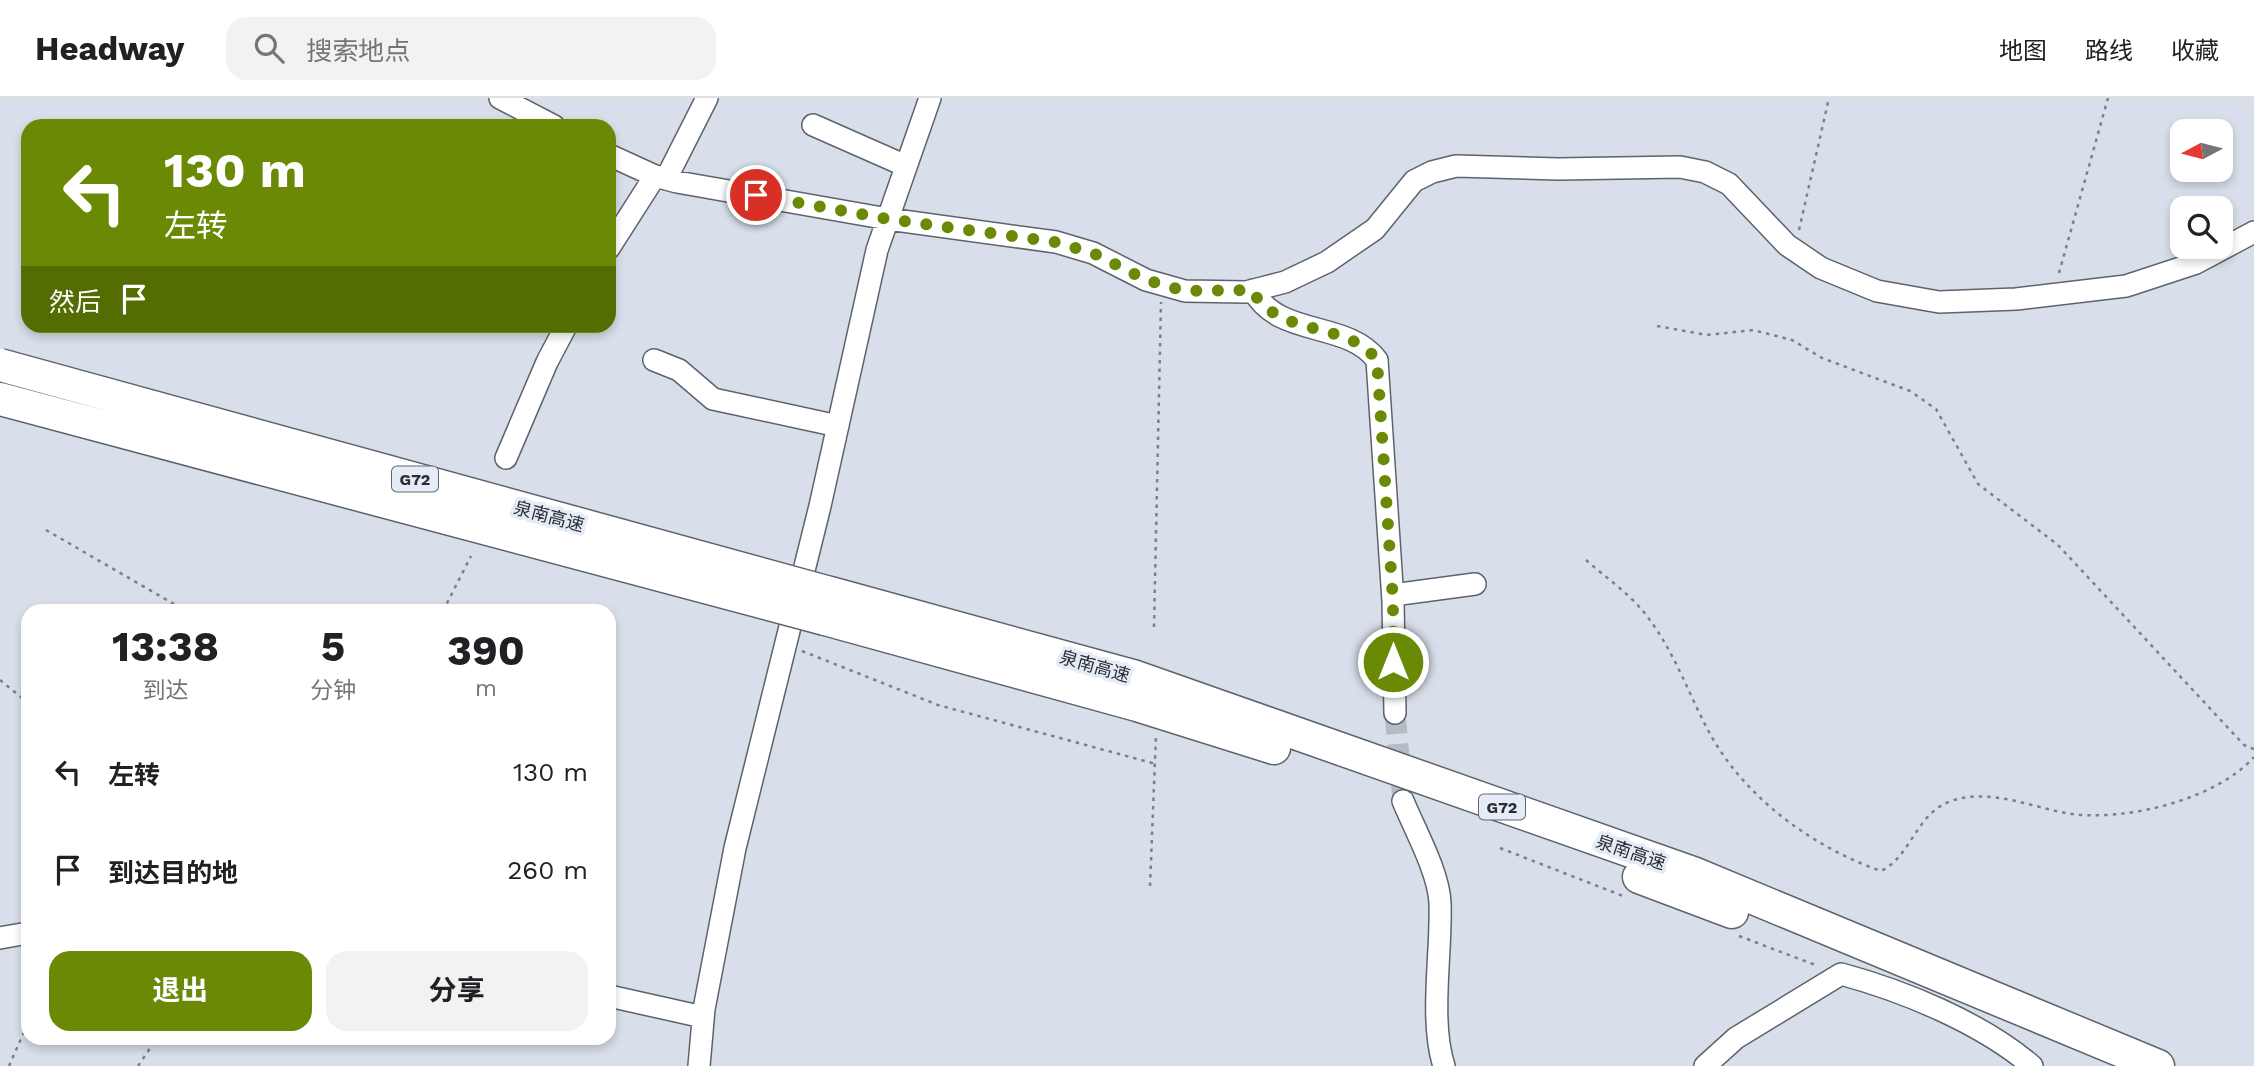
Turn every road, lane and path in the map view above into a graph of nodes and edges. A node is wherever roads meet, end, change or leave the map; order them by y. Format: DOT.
graph roads {
  1 [pos="500,98"];
  2 [pos="707,98"];
  3 [pos="930,98"];
  4 [pos="1829,98"];
  5 [pos="2108,98"];
  6 [pos="540,119"];
  7 [pos="813,125"];
  8 [pos="616,158"];
  9 [pos="906,166"];
  10 [pos="660,178"];
  11 [pos="888,219"];
  12 [pos="2254,232"];
  13 [pos="616,238"];
  14 [pos="1794,250"];
  15 [pos="1161,285"];
  16 [pos="1252,290"];
  17 [pos="2054,295"];
  18 [pos="1657,326"];
  19 [pos="562,333"];
  20 [pos="654,360"];
  21 [pos="0,365"];
  22 [pos="0,399"];
  23 [pos="838,426"];
  24 [pos="506,458"];
  25 [pos="46,530"];
  26 [pos="471,556"];
  27 [pos="1586,560"];
  28 [pos="1475,584"];
  29 [pos="1393,595"];
  30 [pos="174,604"];
  31 [pos="447,604"];
  32 [pos="827,606"];
  33 [pos="1154,627"];
  34 [pos="786,644"];
  35 [pos="0,680"];
  36 [pos="21,697"];
  37 [pos="1395,713"];
  38 [pos="1156,724"];
  39 [pos="2254,749"];
  40 [pos="2254,757"];
  41 [pos="1156,764"];
  42 [pos="1403,801"];
  43 [pos="1150,886"];
  44 [pos="21,934"];
  45 [pos="0,938"];
  46 [pos="616,998"];
  47 [pos="703,1017"];
  48 [pos="21,1039"];
  49 [pos="152,1045"];
  50 [pos="9,1066"];
  51 [pos="138,1066"];
  52 [pos="699,1066"];
  53 [pos="1444,1066"];
  54 [pos="1705,1066"];
  55 [pos="2032,1066"];
  56 [pos="2105,1066"];
  57 [pos="2158,1066"];
  1 -- 6 [label="street"];
  2 -- 10 [label="street"];
  3 -- 9 [label="street"];
  4 -- 14 [label="path"];
  5 -- 17 [label="path"];
  7 -- 9 [label="street"];
  8 -- 10 [label="street"];
  9 -- 11 [label="street"];
  10 -- 11 [label="street"];
  10 -- 13 [label="street"];
  11 -- 15 [label="street"];
  11 -- 23 [label="street"];
  12 -- 17 [label="street"];
  14 -- 16 [label="street"];
  14 -- 17 [label="street"];
  15 -- 16 [label="street"];
  15 -- 33 [label="path"];
  16 -- 29 [label="street"];
  18 -- 39 [label="path"];
  19 -- 24 [label="street"];
  20 -- 23 [label="street"];
  21 -- 32 [label="highway, 泉南高速 / G72, bridge"];
  22 -- 32 [label="highway, 泉南高速 / G72, bridge"];
  23 -- 34 [label="street"];
  25 -- 30 [label="path"];
  26 -- 31 [label="path"];
  27 -- 40 [label="path"];
  28 -- 29 [label="street"];
  29 -- 37 [label="street"];
  32 -- 56 [label="highway, 泉南高速 / G72"];
  32 -- 57 [label="highway, 泉南高速 / G72"];
  34 -- 41 [label="path"];
  34 -- 47 [label="street"];
  35 -- 36 [label="path"];
  38 -- 41 [label="path"];
  41 -- 43 [label="path"];
  42 -- 53 [label="street"];
  44 -- 45 [label="street"];
  46 -- 47 [label="street"];
  47 -- 52 [label="street"];
  48 -- 50 [label="path"];
  49 -- 51 [label="path"];
  54 -- 55 [label="street"];
}
